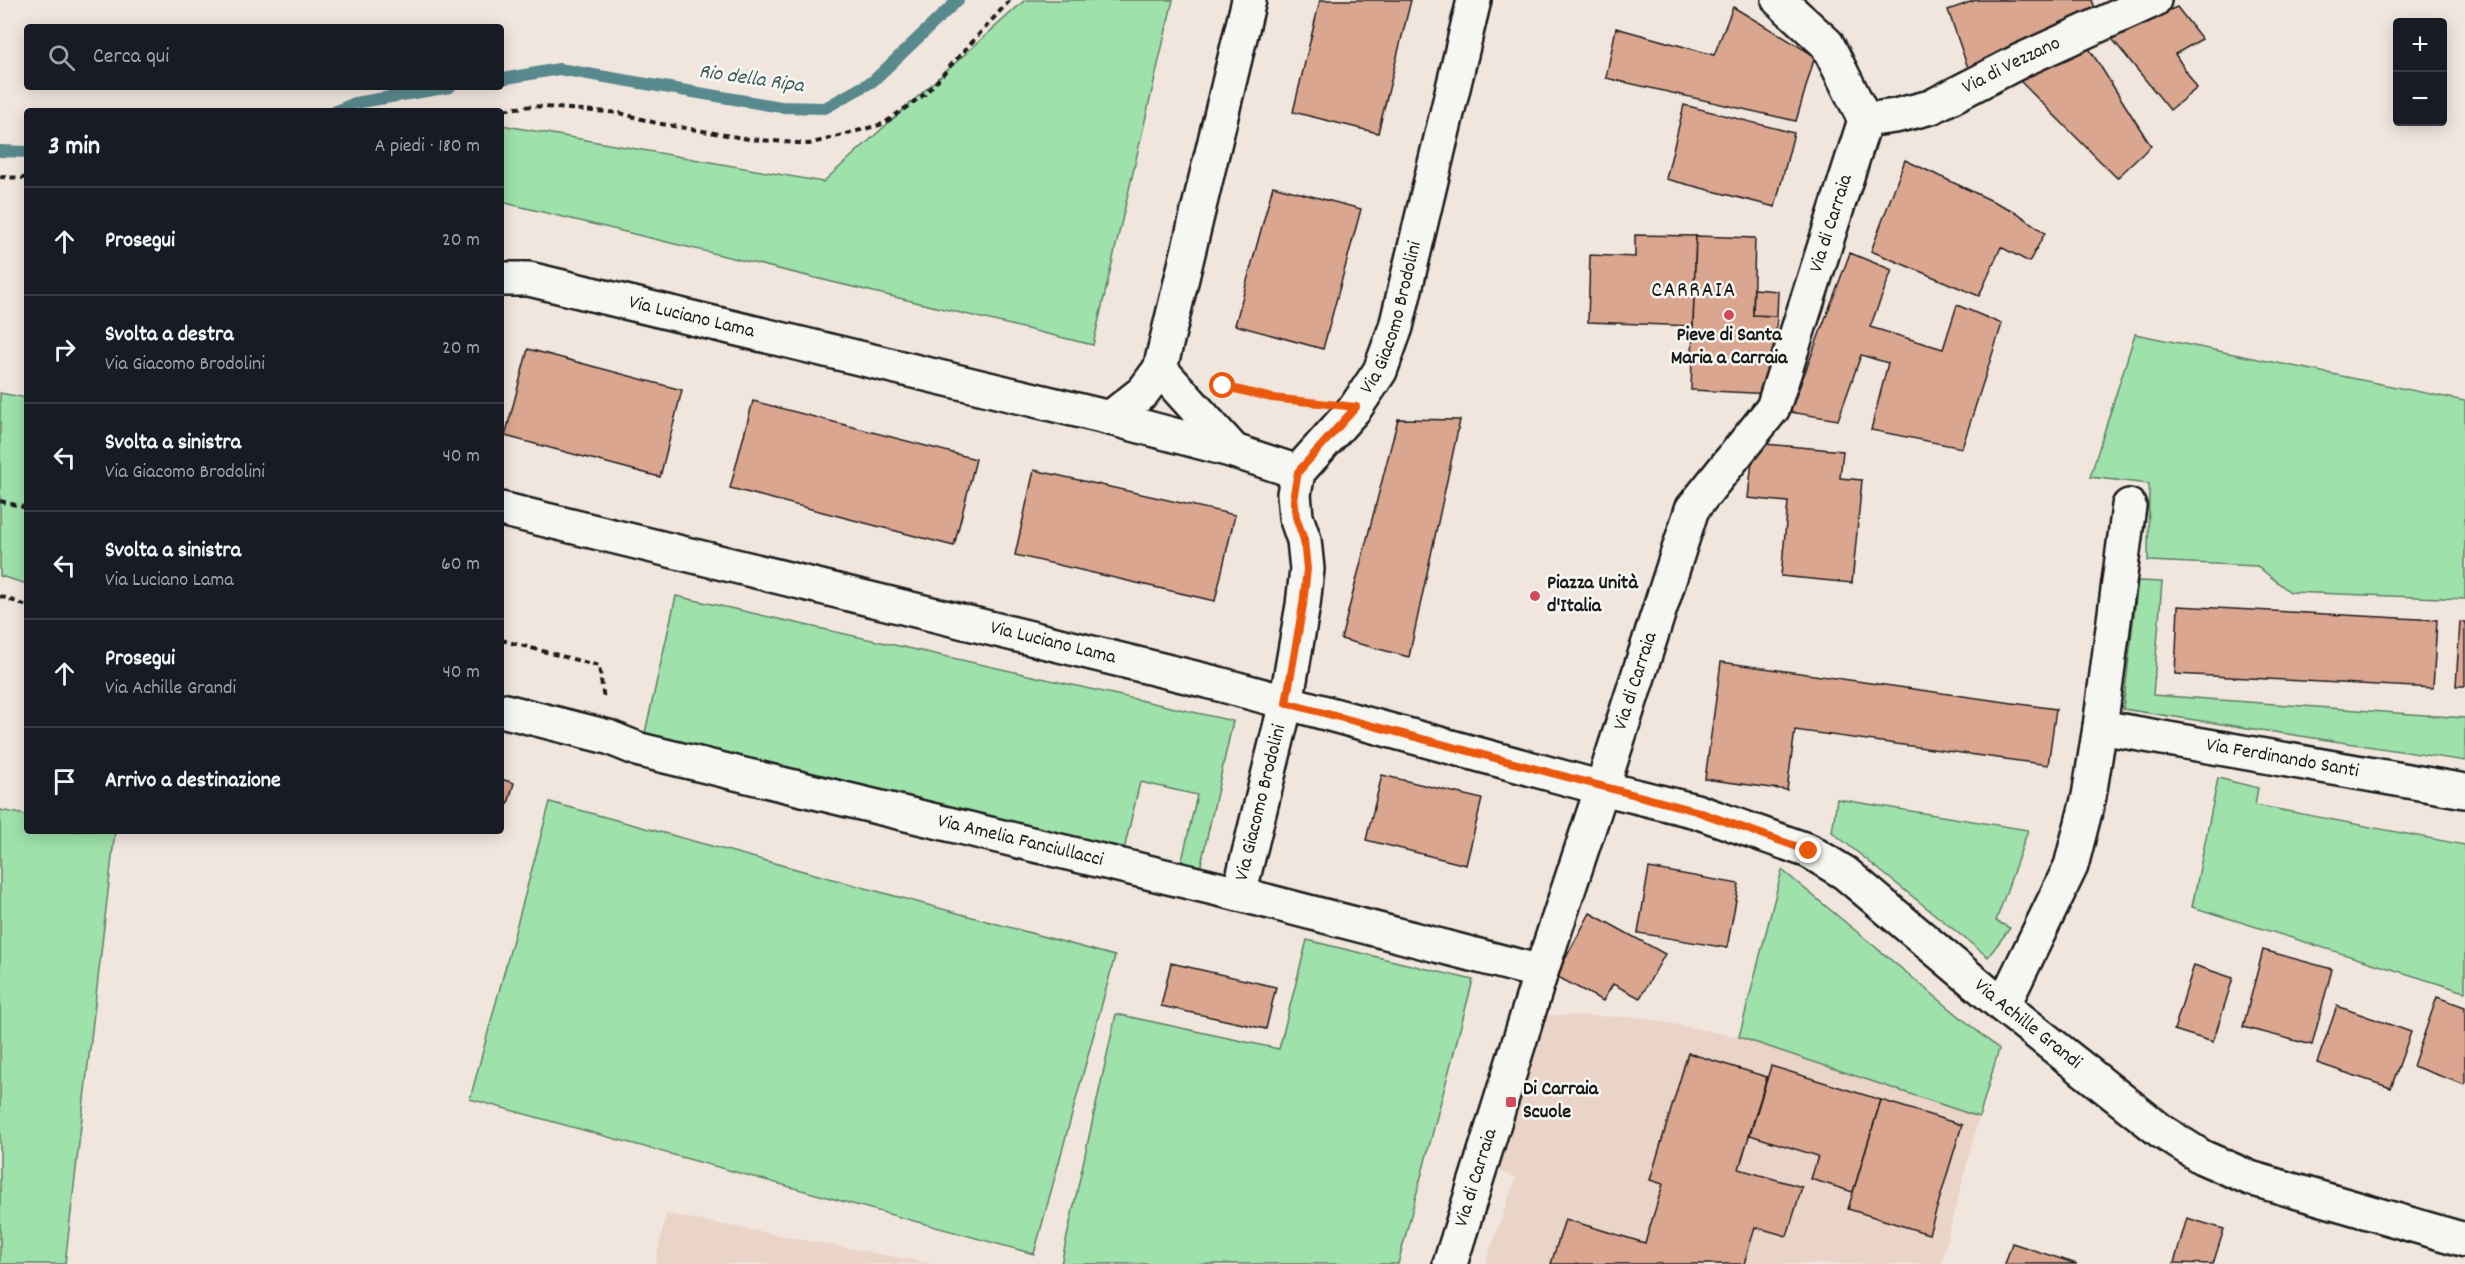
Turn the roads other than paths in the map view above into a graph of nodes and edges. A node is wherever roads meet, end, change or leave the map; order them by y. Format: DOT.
graph roads {
  1 [pos="1249,0"];
  2 [pos="1474,0"];
  3 [pos="1779,0"];
  4 [pos="2154,0"];
  5 [pos="1865,120"];
  6 [pos="504,279"];
  7 [pos="1160,369"];
  8 [pos="1110,418"];
  9 [pos="1234,451"];
  10 [pos="1298,472"];
  11 [pos="2129,507"];
  12 [pos="504,510"];
  13 [pos="1286,703"];
  14 [pos="504,711"];
  15 [pos="2100,727"];
  16 [pos="1602,788"];
  17 [pos="2465,791"];
  18 [pos="1239,894"];
  19 [pos="1540,972"];
  20 [pos="2003,1006"];
  21 [pos="2465,1240"];
  22 [pos="1450,1264"];
  1 -- 7 [label="street"];
  2 -- 10 [label="street, Via Giacomo Brodolini"];
  3 -- 5 [label="street"];
  4 -- 5 [label="street, Via di Vezzano"];
  5 -- 16 [label="street, Via di Carraia"];
  6 -- 8 [label="street, Via Luciano Lama"];
  7 -- 8 [label="street"];
  7 -- 9 [label="street"];
  8 -- 9 [label="street, Via Luciano Lama"];
  9 -- 10 [label="street, Via Luciano Lama"];
  10 -- 13 [label="street, Via Giacomo Brodolini"];
  11 -- 15 [label="street"];
  12 -- 13 [label="street, Via Luciano Lama"];
  13 -- 16 [label="street, Via Luciano Lama"];
  13 -- 18 [label="street, Via Giacomo Brodolini"];
  14 -- 18 [label="street, Via Amelia Fanciullacci"];
  15 -- 17 [label="street, Via Ferdinando Santi"];
  15 -- 20 [label="street"];
  16 -- 19 [label="street, Via di Carraia"];
  16 -- 20 [label="street, Via Achille Grandi"];
  18 -- 19 [label="street, Via Amelia Fanciullacci"];
  19 -- 22 [label="street, Via di Carraia"];
  20 -- 21 [label="street, Via Achille Grandi"];
}
